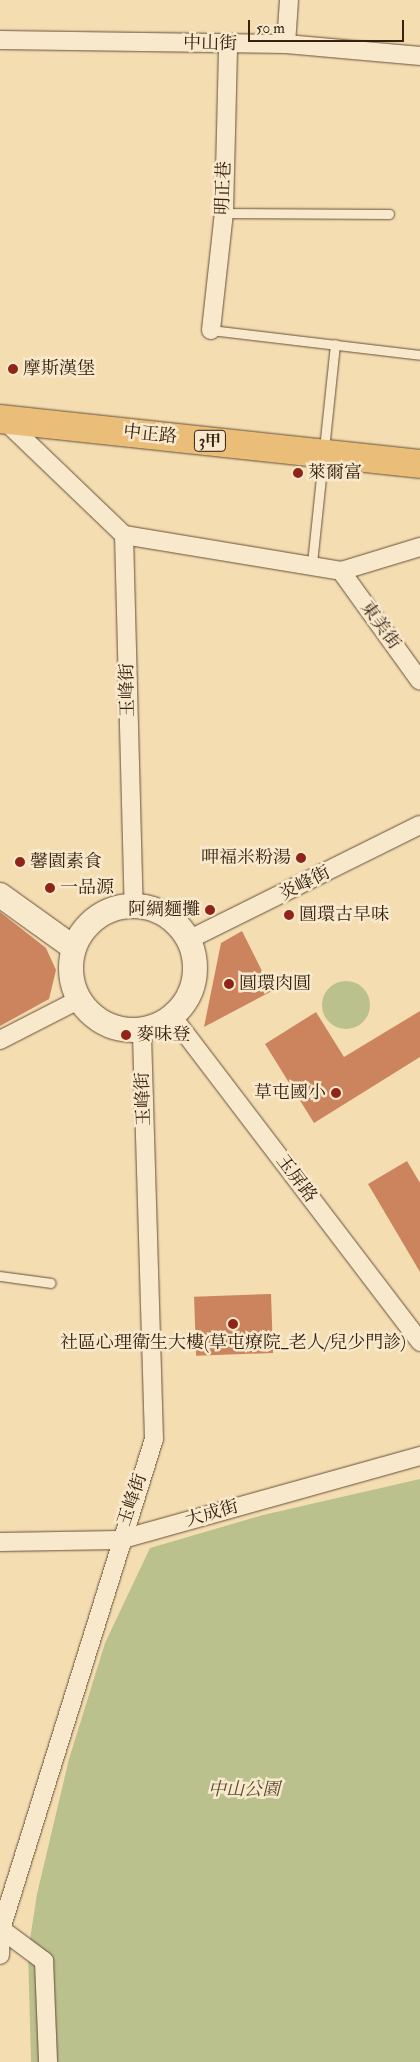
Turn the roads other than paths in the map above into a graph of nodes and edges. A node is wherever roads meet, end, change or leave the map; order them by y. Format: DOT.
graph roads {
  1 [pos="289,0"];
  2 [pos="0,40"];
  3 [pos="286,44"];
  4 [pos="228,45"];
  5 [pos="420,56"];
  6 [pos="224,213"];
  7 [pos="389,214"];
  8 [pos="211,330"];
  9 [pos="336,344"];
  10 [pos="420,355"];
  11 [pos="1,417"];
  12 [pos="324,454"];
  13 [pos="420,464"];
  14 [pos="124,535"];
  15 [pos="420,547"];
  16 [pos="312,563"];
  17 [pos="341,571"];
  18 [pos="420,681"];
  19 [pos="420,825"];
  20 [pos="0,895"];
  21 [pos="134,906"];
  22 [pos="188,940"];
  23 [pos="74,948"];
  24 [pos="80,999"];
  25 [pos="172,1016"];
  26 [pos="142,1030"];
  27 [pos="0,1040"];
  28 [pos="0,1276"];
  29 [pos="50,1283"];
  30 [pos="420,1342"];
  31 [pos="420,1456"];
  32 [pos="119,1540"];
  33 [pos="0,1542"];
  34 [pos="1,1929"];
  35 [pos="0,1955"];
  36 [pos="48,2062"];
  1 -- 3 [label="street"];
  2 -- 4 [label="street, 中山街"];
  3 -- 4 [label="street, 中山街"];
  3 -- 5 [label="street, 中山街"];
  4 -- 6 [label="street, 明正巷"];
  6 -- 7 [label="lane"];
  6 -- 8 [label="street, 明正巷"];
  8 -- 9 [label="lane"];
  9 -- 10 [label="lane"];
  9 -- 12 [label="lane"];
  11 -- 12 [label="main road, 中正路 / 3甲"];
  11 -- 14 [label="street"];
  12 -- 13 [label="main road, 中正路 / 3甲"];
  12 -- 16 [label="lane"];
  14 -- 16 [label="street"];
  14 -- 21 [label="street, 玉峰街"];
  15 -- 17 [label="street"];
  16 -- 17 [label="street"];
  17 -- 18 [label="street, 東美街"];
  19 -- 22 [label="street, 炎峰街"];
  20 -- 23 [label="street"];
  21 -- 22 [label="street"];
  21 -- 23 [label="street"];
  22 -- 25 [label="street"];
  23 -- 24 [label="street"];
  24 -- 26 [label="street"];
  24 -- 27 [label="street"];
  25 -- 26 [label="street"];
  25 -- 30 [label="street, 玉屏路"];
  26 -- 32 [label="street, 玉峰街"];
  28 -- 29 [label="lane"];
  31 -- 32 [label="street, 大成街"];
  32 -- 33 [label="street, 大成街"];
  32 -- 34 [label="street, 玉峰街"];
  34 -- 35 [label="street, 玉峰街"];
  34 -- 36 [label="street"];
}
